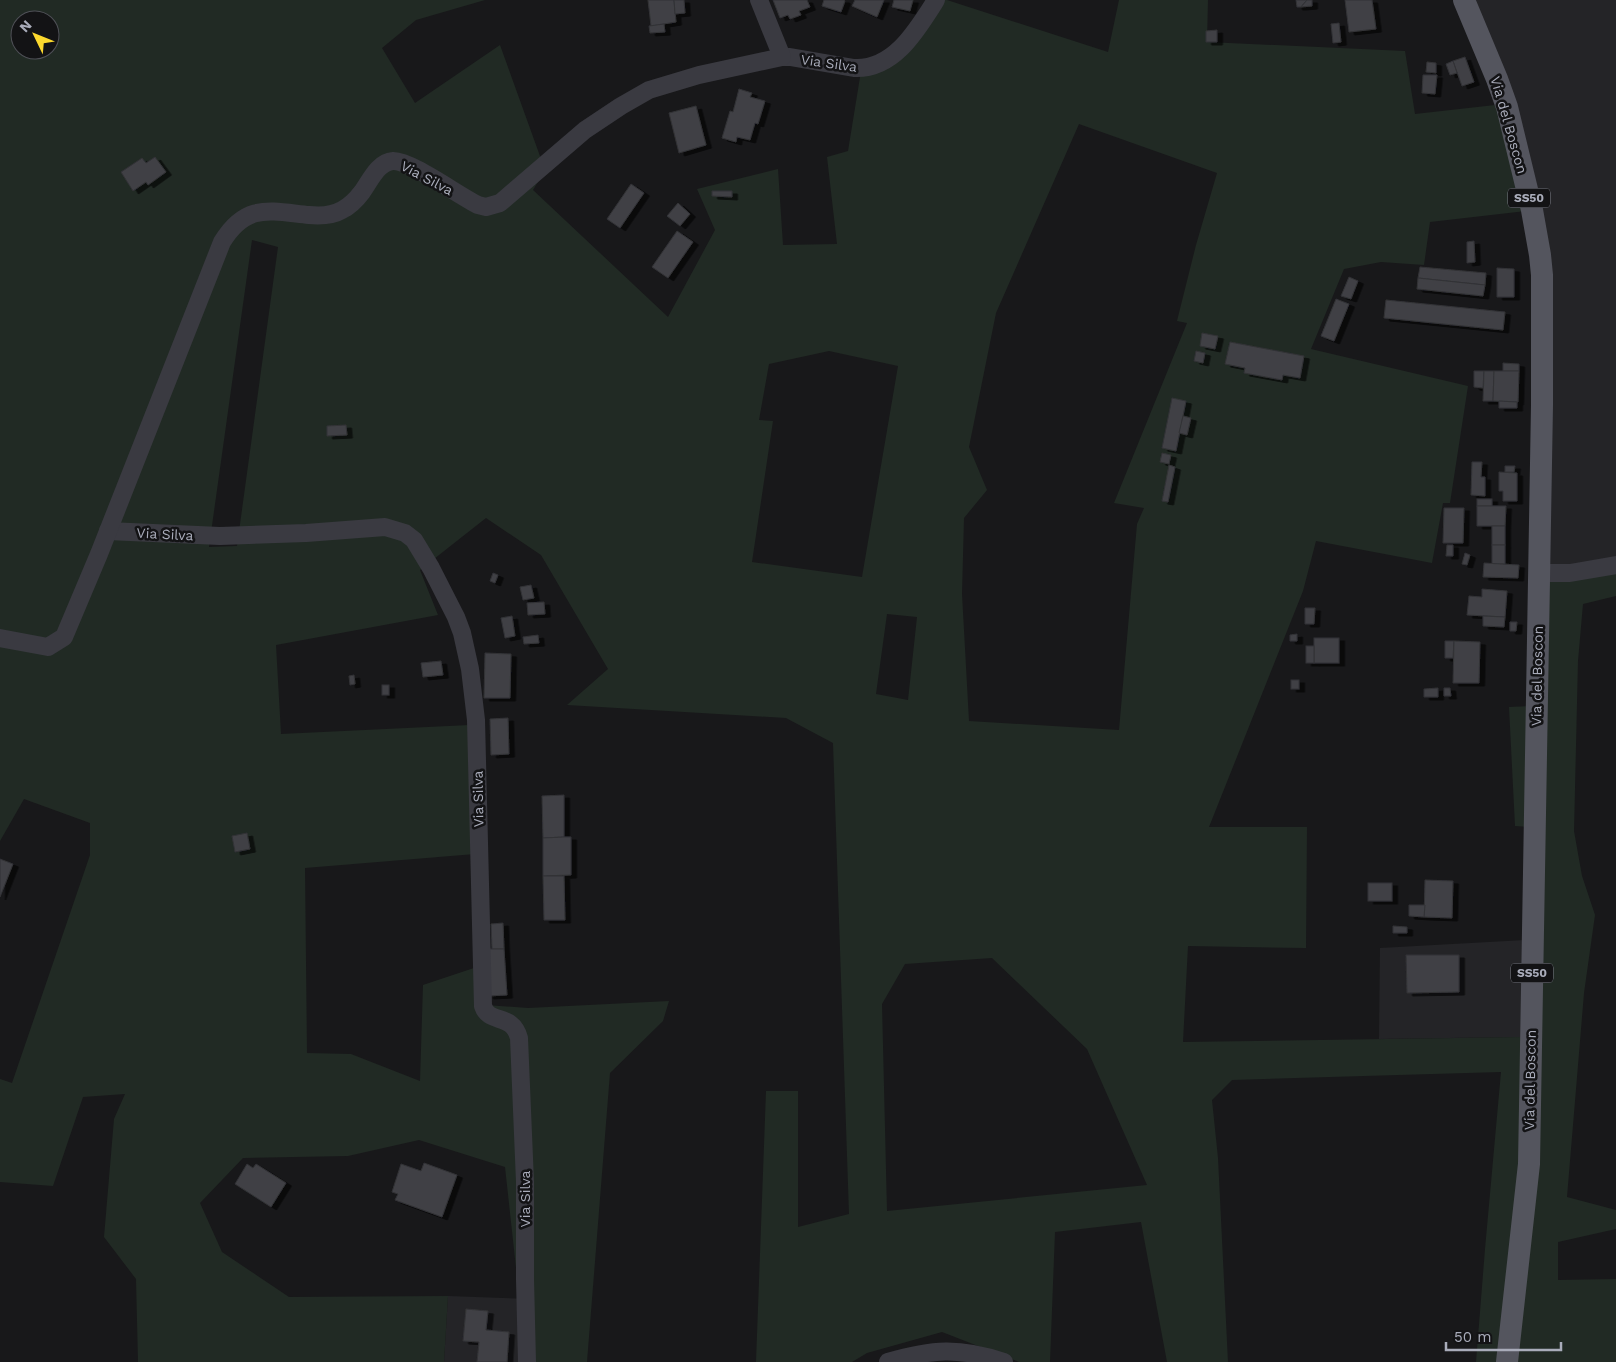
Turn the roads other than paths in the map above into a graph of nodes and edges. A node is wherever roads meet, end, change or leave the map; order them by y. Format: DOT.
graph roads {
  1 [pos="759,0"];
  2 [pos="936,0"];
  3 [pos="1464,0"];
  4 [pos="782,57"];
  5 [pos="108,531"];
  6 [pos="1616,565"];
  7 [pos="1539,573"];
  8 [pos="0,638"];
  9 [pos="527,1362"];
  10 [pos="888,1362"];
  11 [pos="1004,1362"];
  12 [pos="1507,1362"];
  1 -- 4 [label="street, Via Silva"];
  2 -- 4 [label="street, Via Silva"];
  3 -- 7 [label="main road, Via del Boscon / SS50"];
  4 -- 5 [label="street, Via Silva"];
  5 -- 8 [label="street, Via Silva"];
  5 -- 9 [label="street, Via Silva"];
  6 -- 7 [label="street"];
  7 -- 12 [label="main road, Via del Boscon / SS50"];
  10 -- 11 [label="street"];
}
